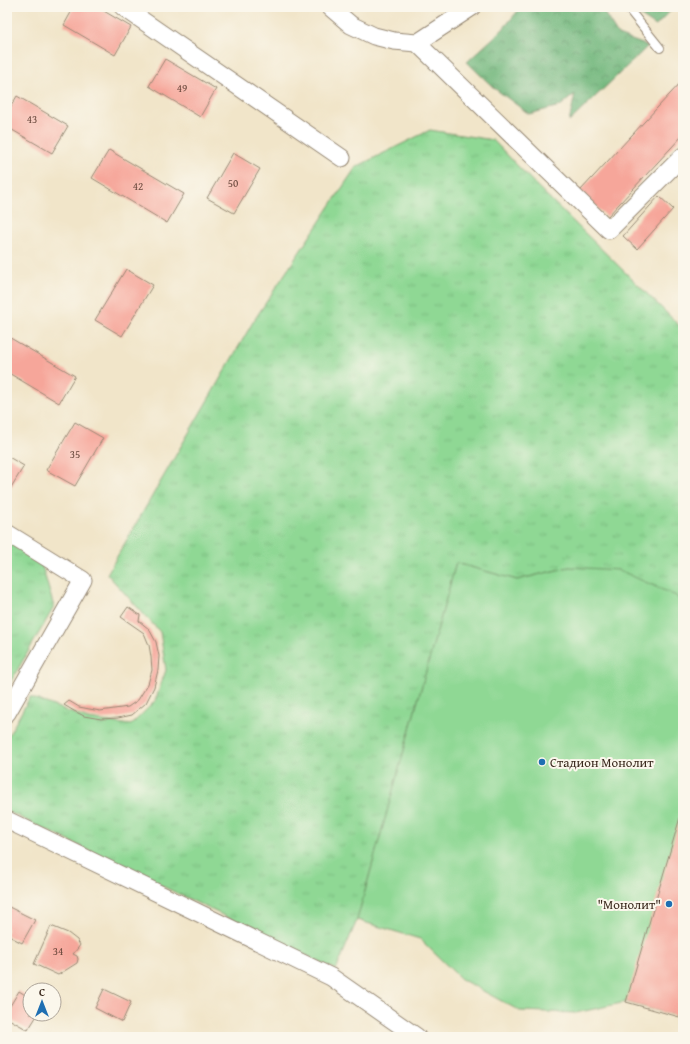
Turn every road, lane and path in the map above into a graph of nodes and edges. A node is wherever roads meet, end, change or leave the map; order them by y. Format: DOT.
graph roads {
  1 [pos="123,7"];
  2 [pos="330,7"];
  3 [pos="472,7"];
  4 [pos="627,7"];
  5 [pos="417,42"];
  6 [pos="660,48"];
  7 [pos="683,156"];
  8 [pos="342,158"];
  9 [pos="7,533"];
  10 [pos="9,703"];
  11 [pos="7,820"];
  12 [pos="417,1037"];
  1 -- 8 [label="street"];
  2 -- 5 [label="street"];
  3 -- 5 [label="street"];
  4 -- 6 [label="lane"];
  5 -- 7 [label="street"];
  9 -- 10 [label="street"];
  11 -- 12 [label="street"];
}
